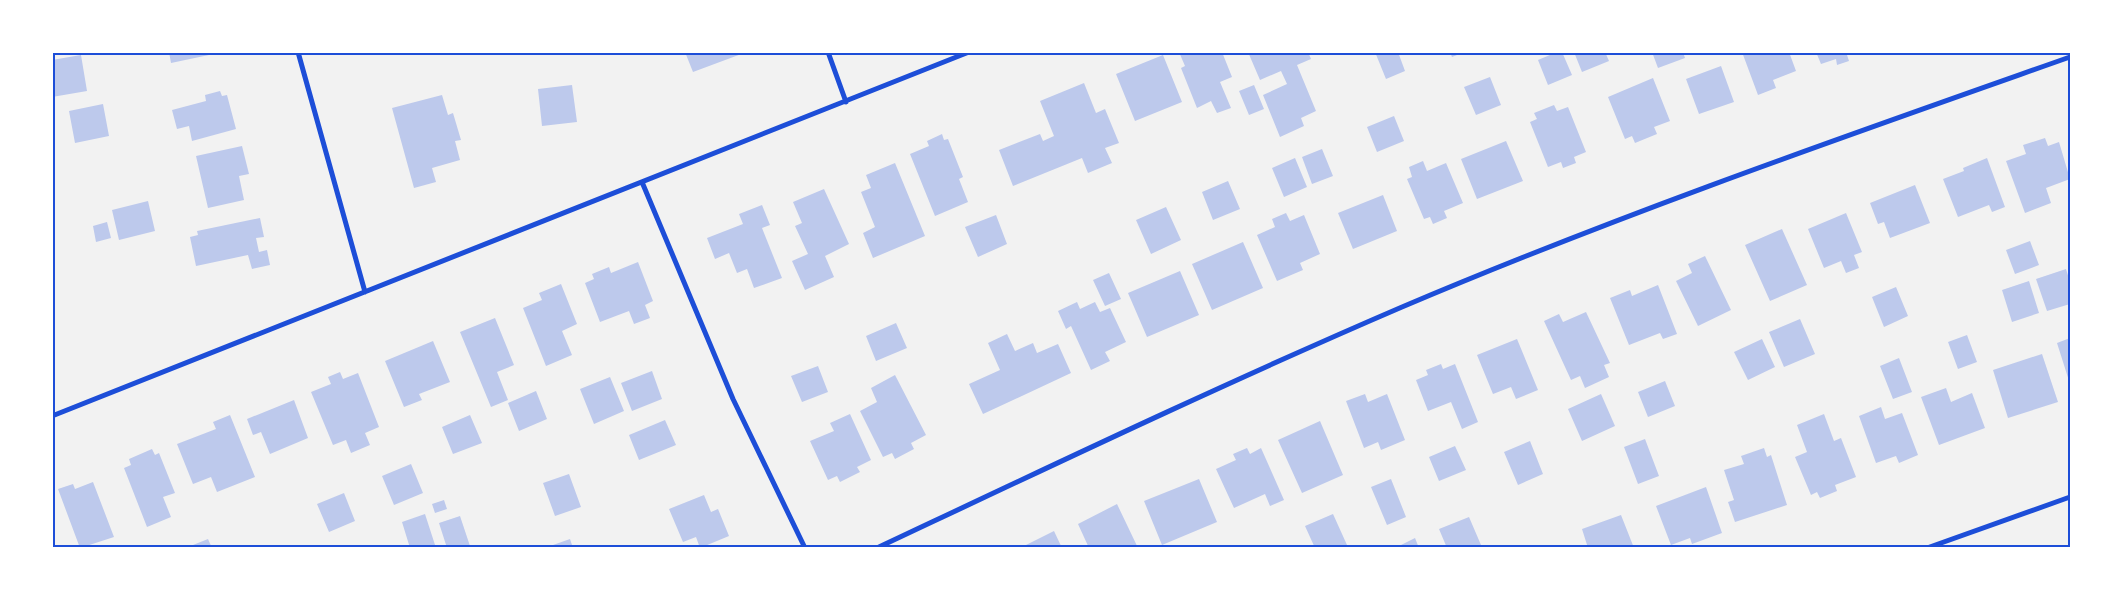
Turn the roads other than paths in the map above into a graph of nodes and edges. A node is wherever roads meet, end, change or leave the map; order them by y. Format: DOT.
graph roads {
  1 [pos="298,52"];
  2 [pos="828,52"];
  3 [pos="969,52"];
  4 [pos="2070,57"];
  5 [pos="846,102"];
  6 [pos="642,182"];
  7 [pos="365,292"];
  8 [pos="52,416"];
  9 [pos="2070,497"];
  10 [pos="804,548"];
  11 [pos="876,548"];
  12 [pos="1927,548"];
  1 -- 7 [label="street"];
  2 -- 5 [label="street"];
  3 -- 5 [label="street"];
  4 -- 11 [label="street"];
  5 -- 6 [label="street"];
  6 -- 7 [label="street"];
  6 -- 10 [label="street"];
  7 -- 8 [label="street"];
  9 -- 12 [label="street"];
}
